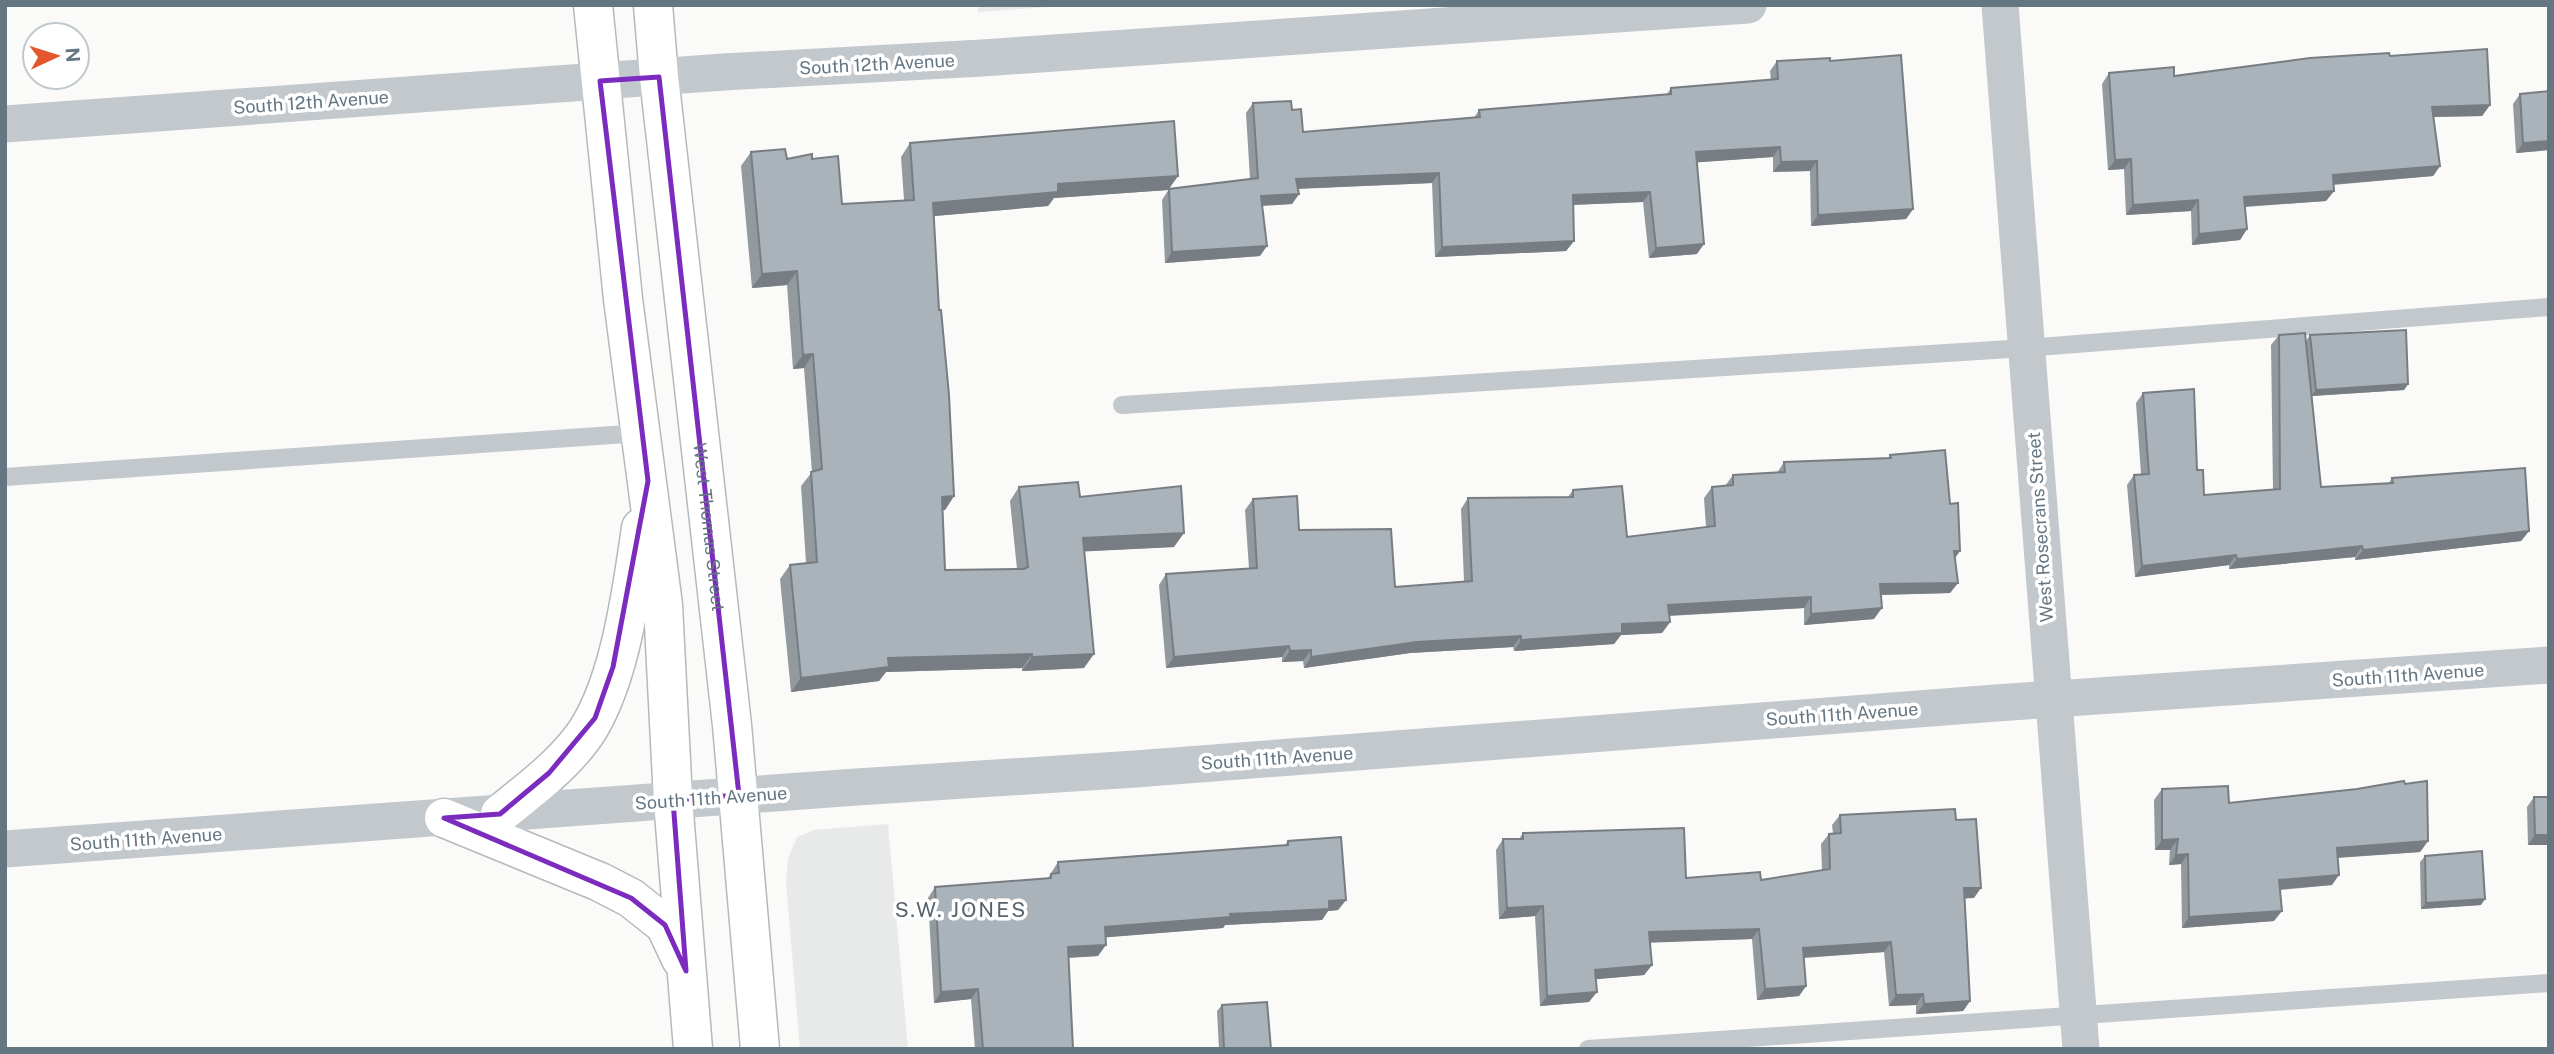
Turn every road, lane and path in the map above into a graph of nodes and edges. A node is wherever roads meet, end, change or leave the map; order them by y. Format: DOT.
graph roads {
  1 [pos="593,5"];
  2 [pos="653,5"];
  3 [pos="1748,5"];
  4 [pos="2000,5"];
  5 [pos="659,77"];
  6 [pos="600,81"];
  7 [pos="5,124"];
  8 [pos="2549,307"];
  9 [pos="2026,348"];
  10 [pos="1122,405"];
  11 [pos="642,433"];
  12 [pos="5,477"];
  13 [pos="648,481"];
  14 [pos="2549,665"];
  15 [pos="2053,700"];
  16 [pos="739,795"];
  17 [pos="673,800"];
  18 [pos="500,814"];
  19 [pos="444,818"];
  20 [pos="5,849"];
  21 [pos="686,971"];
  22 [pos="2549,983"];
  23 [pos="2080,1032"];
  24 [pos="693,1049"];
  25 [pos="760,1049"];
  26 [pos="1588,1049"];
  1 -- 6 [label="main road"];
  2 -- 5 [label="main road, West Thomas Street"];
  3 -- 5 [label="street, South 12th Avenue"];
  4 -- 9 [label="street, West Rosecrans Street"];
  5 -- 6 [label="street, South 12th Avenue"];
  5 -- 16 [label="main road, West Thomas Street"];
  6 -- 7 [label="street, South 12th Avenue"];
  6 -- 11 [label="main road"];
  8 -- 9 [label="lane"];
  9 -- 10 [label="lane"];
  9 -- 15 [label="street, West Rosecrans Street"];
  11 -- 12 [label="lane"];
  11 -- 13 [label="main road"];
  13 -- 17 [label="main road"];
  13 -- 18 [label="main road"];
  14 -- 15 [label="street, South 11th Avenue"];
  15 -- 16 [label="street, South 11th Avenue"];
  15 -- 23 [label="street, West Rosecrans Street"];
  16 -- 17 [label="street, South 11th Avenue"];
  16 -- 25 [label="main road, West Thomas Street"];
  17 -- 18 [label="street, South 11th Avenue"];
  17 -- 21 [label="main road"];
  18 -- 19 [label="street, South 11th Avenue"];
  19 -- 20 [label="street, South 11th Avenue"];
  19 -- 21 [label="main road"];
  21 -- 24 [label="main road"];
  22 -- 23 [label="lane"];
  23 -- 26 [label="lane"];
}
